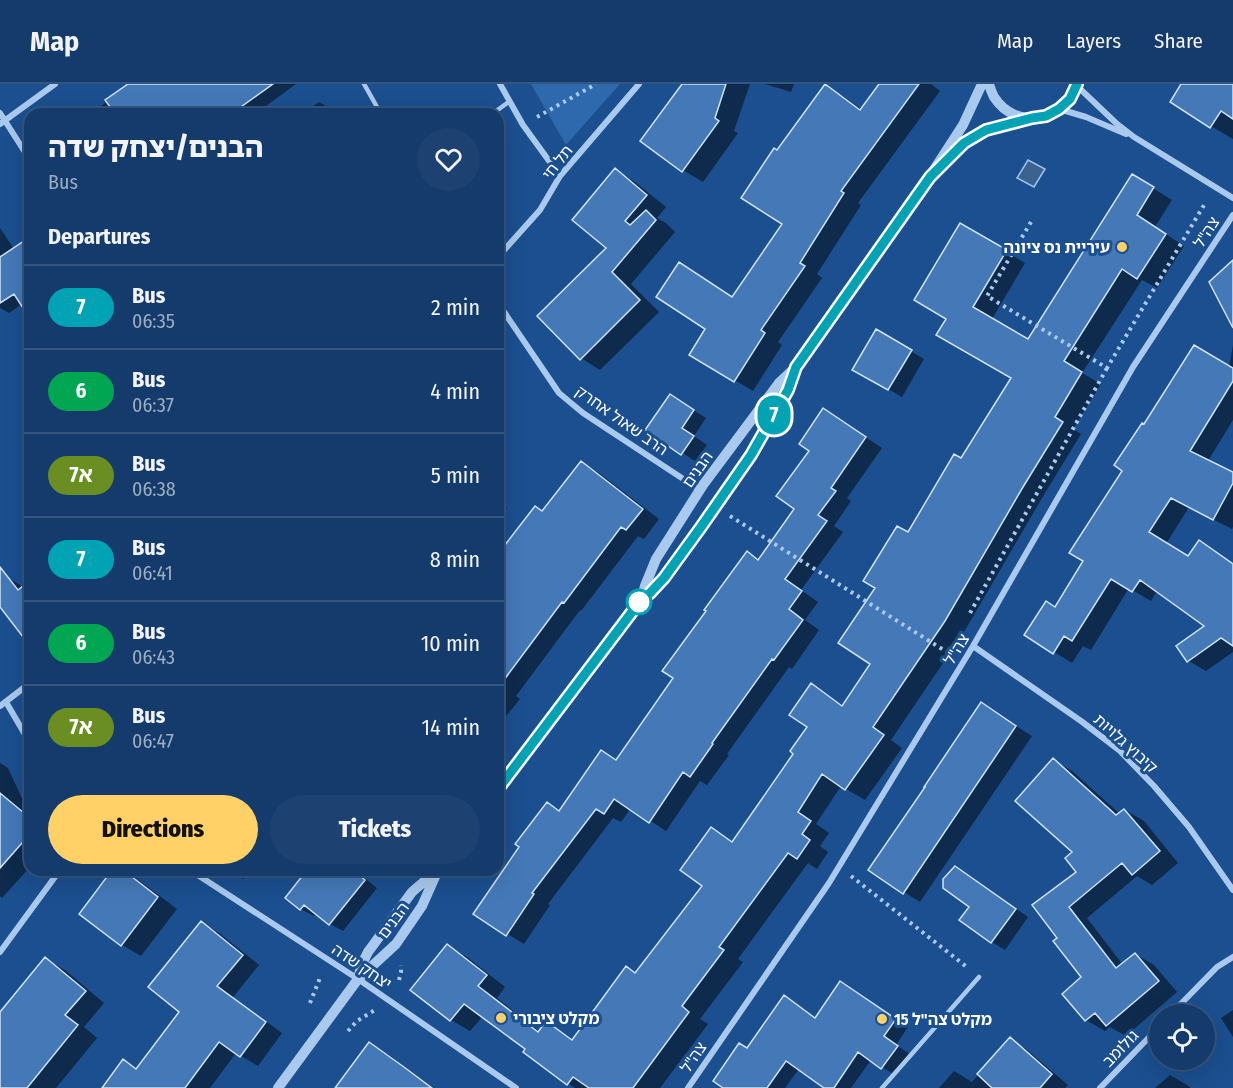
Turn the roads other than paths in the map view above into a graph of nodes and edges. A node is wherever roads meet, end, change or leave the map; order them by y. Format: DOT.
graph roads {
  1 [pos="55,84"];
  2 [pos="364,84"];
  3 [pos="500,84"];
  4 [pos="639,84"];
  5 [pos="982,84"];
  6 [pos="988,84"];
  7 [pos="1076,85"];
  8 [pos="510,101"];
  9 [pos="378,108"];
  10 [pos="500,108"];
  11 [pos="1059,109"];
  12 [pos="0,113"];
  13 [pos="1032,118"];
  14 [pos="3,123"];
  15 [pos="1134,137"];
  16 [pos="24,152"];
  17 [pos="561,176"];
  18 [pos="930,177"];
  19 [pos="1233,198"];
  20 [pos="1233,215"];
  21 [pos="504,250"];
  22 [pos="504,312"];
  23 [pos="796,367"];
  24 [pos="700,490"];
  25 [pos="641,600"];
  26 [pos="973,646"];
  27 [pos="24,688"];
  28 [pos="3,704"];
  29 [pos="24,734"];
  30 [pos="504,782"];
  31 [pos="56,876"];
  32 [pos="199,876"];
  33 [pos="430,876"];
  34 [pos="434,876"];
  35 [pos="1233,890"];
  36 [pos="0,952"];
  37 [pos="1233,957"];
  38 [pos="979,977"];
  39 [pos="358,979"];
  40 [pos="1181,1004"];
  41 [pos="1149,1037"];
  42 [pos="278,1088"];
  43 [pos="516,1088"];
  44 [pos="688,1088"];
  45 [pos="882,1088"];
  46 [pos="1100,1088"];
  1 -- 14 [label="street"];
  2 -- 9 [label="lane"];
  3 -- 8 [label="street"];
  4 -- 17 [label="street, תל חי"];
  5 -- 18 [label="street, הבנים"];
  6 -- 13 [label="street"];
  7 -- 11 [label="street"];
  7 -- 15 [label="street"];
  8 -- 10 [label="lane"];
  8 -- 17 [label="street"];
  11 -- 13 [label="street, הבנים"];
  11 -- 15 [label="street"];
  12 -- 14 [label="street"];
  13 -- 18 [label="street, הבנים"];
  14 -- 16 [label="street"];
  15 -- 19 [label="street"];
  17 -- 21 [label="street, תל חי"];
  18 -- 23 [label="street, הבנים"];
  20 -- 26 [label="street, צה\"ל"];
  22 -- 24 [label="street, הרב שאול אחרק"];
  23 -- 24 [label="street, הבנים"];
  23 -- 25 [label="street, הבנים"];
  24 -- 25 [label="street, הבנים"];
  25 -- 30 [label="street, הבנים"];
  26 -- 35 [label="street, קיבוץ גלויות"];
  26 -- 44 [label="street, צה\"ל"];
  27 -- 28 [label="street"];
  28 -- 29 [label="street"];
  31 -- 36 [label="street"];
  32 -- 39 [label="street, יצחק שדה"];
  33 -- 39 [label="street, הבנים"];
  34 -- 39 [label="street, הבנים"];
  37 -- 40 [label="street"];
  38 -- 45 [label="lane"];
  39 -- 42 [label="street, הבנים"];
  39 -- 43 [label="street, יצחק שדה"];
  41 -- 46 [label="street, גולומב"];
}
